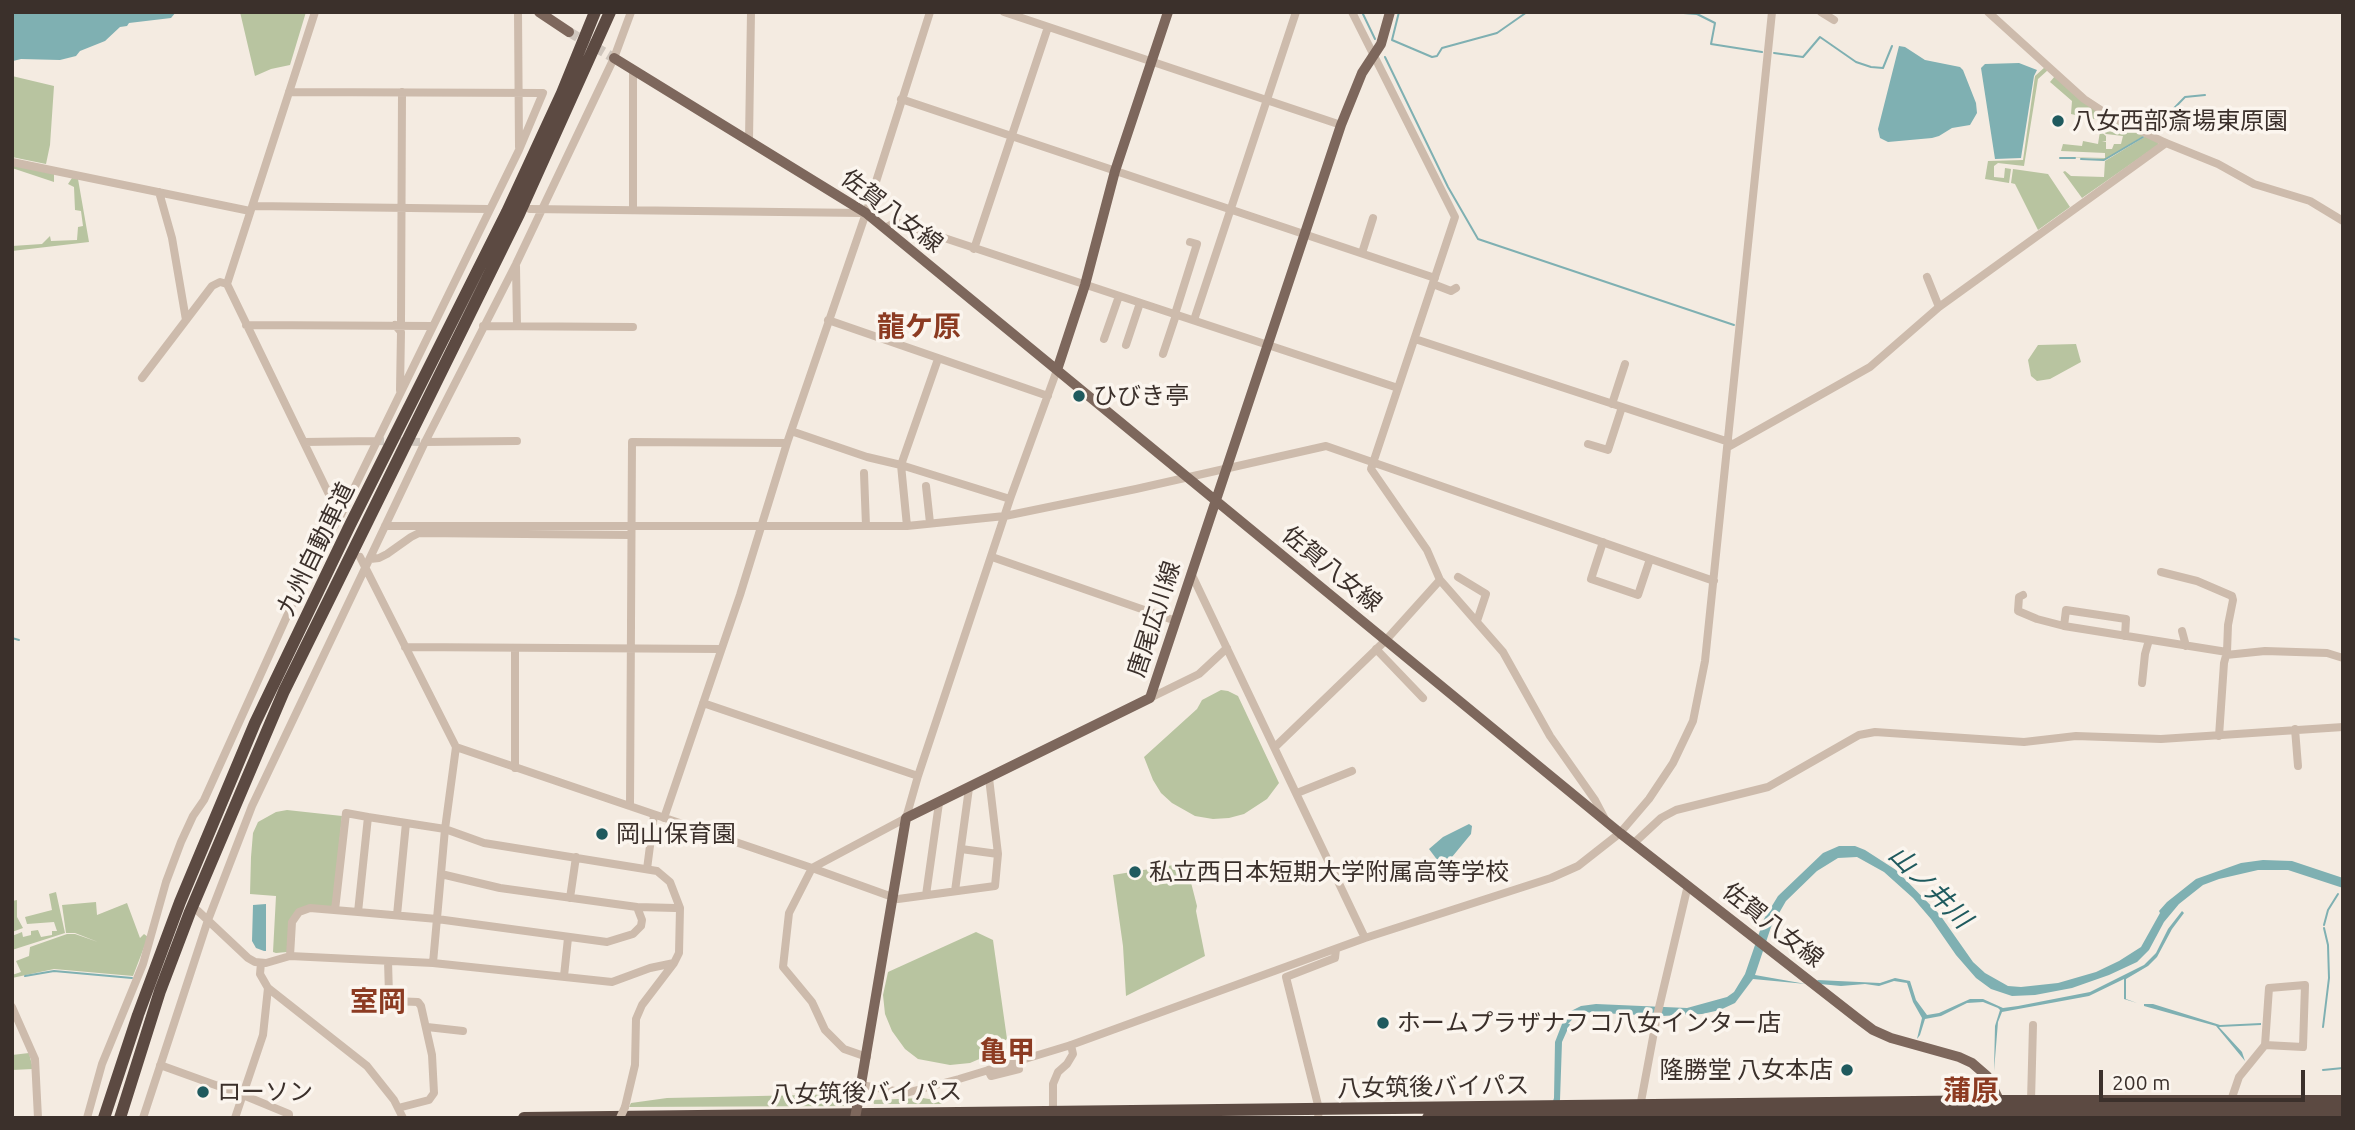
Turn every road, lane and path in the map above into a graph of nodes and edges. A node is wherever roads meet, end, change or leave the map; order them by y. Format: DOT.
graph roads {
  1 [pos="316,12"];
  2 [pos="519,12"];
  3 [pos="539,12"];
  4 [pos="595,12"];
  5 [pos="610,12"];
  6 [pos="631,12"];
  7 [pos="751,12"];
  8 [pos="930,12"];
  9 [pos="1004,12"];
  10 [pos="1168,12"];
  11 [pos="1296,12"];
  12 [pos="1352,12"];
  13 [pos="1390,12"];
  14 [pos="1772,12"];
  15 [pos="1821,12"];
  16 [pos="1988,12"];
  17 [pos="1834,20"];
  18 [pos="1048,27"];
  19 [pos="569,32"];
  20 [pos="1375,55"];
  21 [pos="614,58"];
  22 [pos="1152,62"];
  23 [pos="633,71"];
  24 [pos="289,92"];
  25 [pos="402,92"];
  26 [pos="517,93"];
  27 [pos="901,99"];
  28 [pos="1267,100"];
  29 [pos="1341,125"];
  30 [pos="1011,137"];
  31 [pos="750,140"];
  32 [pos="2166,143"];
  33 [pos="519,150"];
  34 [pos="12,162"];
  35 [pos="1115,171"];
  36 [pos="159,192"];
  37 [pos="252,208"];
  38 [pos="492,208"];
  39 [pos="401,209"];
  40 [pos="530,209"];
  41 [pos="1230,209"];
  42 [pos="542,210"];
  43 [pos="633,210"];
  44 [pos="866,213"];
  45 [pos="1373,218"];
  46 [pos="2343,221"];
  47 [pos="885,229"];
  48 [pos="1305,234"];
  49 [pos="1191,242"];
  50 [pos="974,248"];
  51 [pos="1362,253"];
  52 [pos="516,264"];
  53 [pos="1927,277"];
  54 [pos="1434,281"];
  55 [pos="227,284"];
  56 [pos="1085,285"];
  57 [pos="1456,288"];
  58 [pos="1119,296"];
  59 [pos="1140,303"];
  60 [pos="1939,307"];
  61 [pos="1175,314"];
  62 [pos="186,320"];
  63 [pos="828,320"];
  64 [pos="1194,320"];
  65 [pos="246,325"];
  66 [pos="398,325"];
  67 [pos="432,326"];
  68 [pos="483,326"];
  69 [pos="517,326"];
  70 [pos="633,327"];
  71 [pos="1104,339"];
  72 [pos="1415,339"];
  73 [pos="1126,345"];
  74 [pos="1269,346"];
  75 [pos="1163,354"];
  76 [pos="938,359"];
  77 [pos="1625,364"];
  78 [pos="1057,370"];
  79 [pos="142,378"];
  80 [pos="1398,388"];
  81 [pos="400,392"];
  82 [pos="1048,396"];
  83 [pos="1612,404"];
  84 [pos="1622,407"];
  85 [pos="791,431"];
  86 [pos="376,441"];
  87 [pos="304,442"];
  88 [pos="425,442"];
  89 [pos="517,442"];
  90 [pos="787,443"];
  91 [pos="1588,444"];
  92 [pos="1728,444"];
  93 [pos="1373,461"];
  94 [pos="901,465"];
  95 [pos="1228,468"];
  96 [pos="864,474"];
  97 [pos="1188,477"];
  98 [pos="926,486"];
  99 [pos="1010,499"];
  100 [pos="1217,501"];
  101 [pos="1005,516"];
  102 [pos="341,517"];
  103 [pos="930,523"];
  104 [pos="385,526"];
  105 [pos="761,526"];
  106 [pos="866,526"];
  107 [pos="907,526"];
  108 [pos="631,531"];
  109 [pos="1603,542"];
  110 [pos="360,556"];
  111 [pos="992,557"];
  112 [pos="370,559"];
  113 [pos="1650,559"];
  114 [pos="366,568"];
  115 [pos="2161,572"];
  116 [pos="1191,573"];
  117 [pos="1458,577"];
  118 [pos="1440,580"];
  119 [pos="1714,581"];
  120 [pos="2023,595"];
  121 [pos="1176,621"];
  122 [pos="1477,621"];
  123 [pos="2064,626"];
  124 [pos="2182,631"];
  125 [pos="2125,636"];
  126 [pos="1386,640"];
  127 [pos="2149,640"];
  128 [pos="2186,646"];
  129 [pos="405,647"];
  130 [pos="1227,648"];
  131 [pos="515,649"];
  132 [pos="631,649"];
  133 [pos="721,649"];
  134 [pos="1376,649"];
  135 [pos="2227,654"];
  136 [pos="2343,658"];
  137 [pos="2142,683"];
  138 [pos="1150,698"];
  139 [pos="1423,698"];
  140 [pos="703,703"];
  141 [pos="2343,727"];
  142 [pos="2295,729"];
  143 [pos="2218,736"];
  144 [pos="456,747"];
  145 [pos="1275,747"];
  146 [pos="2298,766"];
  147 [pos="515,768"];
  148 [pos="1352,771"];
  149 [pos="918,776"];
  150 [pos="989,778"];
  151 [pos="969,788"];
  152 [pos="1297,793"];
  153 [pos="939,803"];
  154 [pos="630,806"];
  155 [pos="654,815"];
  156 [pos="368,817"];
  157 [pos="664,818"];
  158 [pos="906,818"];
  159 [pos="1606,820"];
  160 [pos="406,823"];
  161 [pos="445,829"];
  162 [pos="1620,833"];
  163 [pos="1634,843"];
  164 [pos="961,849"];
  165 [pos="998,854"];
  166 [pos="576,857"];
  167 [pos="812,868"];
  168 [pos="647,869"];
  169 [pos="441,874"];
  170 [pos="166,882"];
  171 [pos="1688,885"];
  172 [pos="173,889"];
  173 [pos="955,891"];
  174 [pos="926,895"];
  175 [pos="570,898"];
  176 [pos="894,898"];
  177 [pos="637,907"];
  178 [pos="675,908"];
  179 [pos="335,910"];
  180 [pos="198,911"];
  181 [pos="358,912"];
  182 [pos="397,915"];
  183 [pos="437,919"];
  184 [pos="208,920"];
  185 [pos="568,937"];
  186 [pos="1365,939"];
  187 [pos="1336,949"];
  188 [pos="290,956"];
  189 [pos="388,961"];
  190 [pos="261,963"];
  191 [pos="433,963"];
  192 [pos="674,963"];
  193 [pos="564,976"];
  194 [pos="268,988"];
  195 [pos="12,1007"];
  196 [pos="15,1022"];
  197 [pos="2033,1025"];
  198 [pos="427,1027"];
  199 [pos="463,1031"];
  200 [pos="1071,1045"];
  201 [pos="2265,1045"];
  202 [pos="867,1057"];
  203 [pos="160,1065"];
  204 [pos="1019,1069"];
  205 [pos="988,1070"];
  206 [pos="862,1085"];
  207 [pos="243,1095"];
  208 [pos="2031,1101"];
  209 [pos="2343,1101"];
  210 [pos="398,1108"];
  211 [pos="2005,1110"];
  212 [pos="2228,1110"];
  213 [pos="2343,1110"];
  214 [pos="1318,1113"];
  215 [pos="1639,1113"];
  216 [pos="1053,1114"];
  217 [pos="1541,1114"];
  218 [pos="1560,1114"];
  219 [pos="930,1115"];
  220 [pos="38,1118"];
  221 [pos="87,1118"];
  222 [pos="104,1118"];
  223 [pos="120,1118"];
  224 [pos="143,1118"];
  225 [pos="235,1118"];
  226 [pos="289,1118"];
  227 [pos="403,1118"];
  228 [pos="524,1118"];
  229 [pos="620,1118"];
  230 [pos="855,1118"];
  231 [pos="1428,1118"];
  1 -- 24 [label="street"];
  2 -- 26 [label="street"];
  3 -- 19 [label="main road"];
  4 -- 222 [label="highway, 九州自動車道"];
  5 -- 223 [label="highway, 九州自動車道"];
  6 -- 21 [label="street"];
  7 -- 31 [label="street"];
  8 -- 27 [label="street"];
  9 -- 18 [label="street"];
  10 -- 22 [label="main road"];
  11 -- 28 [label="street"];
  12 -- 20 [label="street"];
  13 -- 20 [label="main road, 唐尾広川線"];
  14 -- 92 [label="street"];
  15 -- 17 [label="street"];
  16 -- 32 [label="street"];
  18 -- 22 [label="street"];
  18 -- 30 [label="street"];
  20 -- 29 [label="main road, 唐尾広川線"];
  20 -- 54 [label="street"];
  21 -- 23 [label="main road, 佐賀八女線"];
  21 -- 42 [label="street"];
  22 -- 28 [label="street"];
  22 -- 35 [label="main road"];
  23 -- 31 [label="main road, 佐賀八女線"];
  23 -- 43 [label="street"];
  24 -- 25 [label="street"];
  24 -- 37 [label="street"];
  25 -- 26 [label="street"];
  25 -- 39 [label="street"];
  26 -- 33 [label="street"];
  26 -- 33 [label="street"];
  27 -- 30 [label="street"];
  27 -- 44 [label="street"];
  28 -- 29 [label="street"];
  28 -- 41 [label="street"];
  29 -- 48 [label="main road, 唐尾広川線"];
  30 -- 35 [label="street"];
  30 -- 50 [label="street"];
  31 -- 44 [label="main road, 佐賀八女線"];
  32 -- 46 [label="street"];
  32 -- 60 [label="street"];
  33 -- 38 [label="street"];
  34 -- 36 [label="street"];
  35 -- 41 [label="street"];
  35 -- 56 [label="main road"];
  36 -- 37 [label="street"];
  36 -- 62 [label="street"];
  37 -- 39 [label="street"];
  37 -- 55 [label="street"];
  38 -- 39 [label="street"];
  38 -- 67 [label="street"];
  39 -- 66 [label="street"];
  40 -- 42 [label="street"];
  41 -- 48 [label="street"];
  41 -- 64 [label="street"];
  42 -- 43 [label="street"];
  42 -- 52 [label="street"];
  43 -- 44 [label="street"];
  44 -- 47 [label="main road, 佐賀八女線"];
  44 -- 63 [label="street"];
  45 -- 51 [label="street"];
  47 -- 50 [label="street"];
  47 -- 78 [label="main road, 佐賀八女線"];
  48 -- 51 [label="street"];
  48 -- 74 [label="main road, 唐尾広川線"];
  49 -- 61 [label="street"];
  50 -- 56 [label="street"];
  51 -- 54 [label="street"];
  52 -- 68 [label="street"];
  52 -- 69 [label="street"];
  53 -- 60 [label="street"];
  54 -- 57 [label="street"];
  54 -- 72 [label="street"];
  55 -- 62 [label="street"];
  55 -- 65 [label="street"];
  56 -- 58 [label="street"];
  56 -- 78 [label="main road"];
  58 -- 59 [label="street"];
  58 -- 71 [label="street"];
  59 -- 61 [label="street"];
  59 -- 73 [label="street"];
  60 -- 92 [label="street"];
  61 -- 64 [label="street"];
  61 -- 75 [label="street"];
  62 -- 79 [label="street"];
  63 -- 76 [label="street"];
  63 -- 85 [label="street"];
  64 -- 74 [label="street"];
  65 -- 66 [label="street"];
  65 -- 87 [label="street"];
  66 -- 67 [label="street"];
  66 -- 81 [label="street"];
  67 -- 81 [label="street"];
  68 -- 69 [label="street"];
  68 -- 88 [label="street"];
  69 -- 70 [label="street"];
  72 -- 80 [label="street"];
  72 -- 83 [label="street"];
  74 -- 80 [label="street"];
  74 -- 95 [label="main road, 唐尾広川線"];
  76 -- 82 [label="street"];
  76 -- 94 [label="street"];
  77 -- 83 [label="street"];
  78 -- 82 [label="street"];
  78 -- 97 [label="main road, 佐賀八女線"];
  80 -- 93 [label="street"];
  81 -- 86 [label="street"];
  82 -- 99 [label="street"];
  83 -- 84 [label="street"];
  84 -- 91 [label="street"];
  84 -- 92 [label="street"];
  85 -- 90 [label="street"];
  85 -- 94 [label="street"];
  86 -- 87 [label="street"];
  86 -- 102 [label="street"];
  87 -- 102 [label="street"];
  88 -- 89 [label="street"];
  88 -- 104 [label="street"];
  90 -- 105 [label="street"];
  90 -- 108 [label="street"];
  92 -- 119 [label="street"];
  93 -- 95 [label="street"];
  93 -- 109 [label="street"];
  93 -- 118 [label="street"];
  94 -- 99 [label="street"];
  94 -- 107 [label="street"];
  95 -- 97 [label="street"];
  95 -- 100 [label="main road, 唐尾広川線"];
  96 -- 106 [label="street"];
  97 -- 100 [label="main road, 佐賀八女線"];
  97 -- 101 [label="street"];
  98 -- 103 [label="street"];
  99 -- 101 [label="street"];
  100 -- 116 [label="main road, 唐尾広川線"];
  100 -- 126 [label="main road, 佐賀八女線"];
  101 -- 103 [label="street"];
  101 -- 111 [label="street"];
  102 -- 170 [label="street"];
  103 -- 107 [label="street"];
  104 -- 108 [label="street"];
  104 -- 112 [label="street"];
  105 -- 106 [label="street"];
  105 -- 108 [label="street"];
  105 -- 133 [label="street"];
  106 -- 107 [label="street"];
  108 -- 112 [label="street"];
  108 -- 132 [label="street"];
  109 -- 113 [label="street"];
  109 -- 113 [label="street"];
  110 -- 114 [label="street"];
  111 -- 121 [label="street"];
  111 -- 149 [label="street"];
  112 -- 114 [label="street"];
  113 -- 119 [label="street"];
  114 -- 129 [label="street"];
  114 -- 184 [label="street"];
  115 -- 135 [label="street"];
  116 -- 121 [label="main road, 唐尾広川線"];
  116 -- 130 [label="street"];
  117 -- 122 [label="street"];
  118 -- 122 [label="street"];
  118 -- 126 [label="street"];
  119 -- 162 [label="street"];
  120 -- 123 [label="street"];
  121 -- 138 [label="main road, 唐尾広川線"];
  122 -- 159 [label="street"];
  123 -- 125 [label="street"];
  123 -- 125 [label="street"];
  124 -- 128 [label="street"];
  125 -- 127 [label="street"];
  126 -- 134 [label="street"];
  126 -- 159 [label="main road, 佐賀八女線"];
  127 -- 128 [label="street"];
  127 -- 137 [label="street"];
  128 -- 135 [label="street"];
  129 -- 131 [label="street"];
  129 -- 144 [label="street"];
  130 -- 138 [label="street"];
  130 -- 145 [label="street"];
  131 -- 132 [label="street"];
  131 -- 147 [label="street"];
  132 -- 133 [label="street"];
  132 -- 154 [label="street"];
  133 -- 140 [label="street"];
  134 -- 139 [label="street"];
  134 -- 145 [label="street"];
  135 -- 136 [label="street"];
  135 -- 143 [label="street"];
  138 -- 150 [label="main road, 唐尾広川線"];
  140 -- 149 [label="street"];
  140 -- 157 [label="street"];
  141 -- 142 [label="street"];
  142 -- 143 [label="street"];
  142 -- 146 [label="street"];
  143 -- 163 [label="street"];
  144 -- 147 [label="street"];
  144 -- 161 [label="street"];
  145 -- 152 [label="street"];
  147 -- 154 [label="street"];
  148 -- 152 [label="street"];
  149 -- 158 [label="street"];
  150 -- 151 [label="main road, 唐尾広川線"];
  150 -- 165 [label="street"];
  151 -- 153 [label="main road, 唐尾広川線"];
  151 -- 164 [label="street"];
  152 -- 186 [label="street"];
  153 -- 158 [label="main road, 唐尾広川線"];
  153 -- 174 [label="street"];
  154 -- 155 [label="street"];
  155 -- 157 [label="street"];
  155 -- 168 [label="street"];
  156 -- 160 [label="street"];
  156 -- 179 [label="street"];
  156 -- 181 [label="street"];
  157 -- 167 [label="street"];
  158 -- 167 [label="street"];
  158 -- 176 [label="main road"];
  159 -- 162 [label="main road, 佐賀八女線"];
  160 -- 161 [label="street"];
  160 -- 182 [label="street"];
  161 -- 166 [label="street"];
  161 -- 169 [label="street"];
  162 -- 163 [label="main road, 佐賀八女線"];
  162 -- 186 [label="street"];
  163 -- 171 [label="main road, 佐賀八女線"];
  164 -- 165 [label="street"];
  164 -- 173 [label="street"];
  165 -- 173 [label="street"];
  166 -- 168 [label="street"];
  166 -- 175 [label="street"];
  167 -- 176 [label="street"];
  167 -- 202 [label="street"];
  168 -- 192 [label="street"];
  169 -- 175 [label="street"];
  169 -- 183 [label="street"];
  170 -- 172 [label="street"];
  170 -- 221 [label="street"];
  171 -- 211 [label="main road, 佐賀八女線"];
  171 -- 215 [label="street"];
  173 -- 174 [label="street"];
  174 -- 176 [label="street"];
  175 -- 177 [label="street"];
  176 -- 202 [label="main road"];
  177 -- 178 [label="street"];
  177 -- 185 [label="street"];
  179 -- 181 [label="street"];
  179 -- 188 [label="street"];
  180 -- 184 [label="street"];
  181 -- 182 [label="street"];
  182 -- 183 [label="street"];
  183 -- 185 [label="street"];
  183 -- 191 [label="street"];
  184 -- 190 [label="street"];
  184 -- 203 [label="street"];
  185 -- 193 [label="street"];
  186 -- 187 [label="street"];
  187 -- 200 [label="street"];
  187 -- 214 [label="street"];
  188 -- 189 [label="street"];
  188 -- 190 [label="street"];
  189 -- 191 [label="street"];
  189 -- 198 [label="street"];
  190 -- 194 [label="street"];
  191 -- 193 [label="street"];
  192 -- 193 [label="street"];
  192 -- 229 [label="street, bridge"];
  194 -- 207 [label="street"];
  194 -- 210 [label="street"];
  195 -- 196 [label="street"];
  196 -- 220 [label="street"];
  197 -- 208 [label="street"];
  198 -- 199 [label="street"];
  198 -- 210 [label="street"];
  200 -- 205 [label="street"];
  200 -- 216 [label="street"];
  201 -- 201 [label="street"];
  201 -- 212 [label="street"];
  202 -- 206 [label="main road"];
  203 -- 207 [label="street"];
  203 -- 224 [label="street"];
  204 -- 205 [label="street"];
  205 -- 206 [label="street"];
  206 -- 230 [label="main road, bridge"];
  207 -- 225 [label="street"];
  207 -- 226 [label="street"];
  208 -- 211 [label="highway, 八女筑後バイパス"];
  208 -- 212 [label="highway, 八女筑後バイパス"];
  209 -- 212 [label="highway, 八女筑後バイパス"];
  210 -- 227 [label="street"];
  211 -- 212 [label="highway, 八女筑後バイパス"];
  211 -- 215 [label="highway, 八女筑後バイパス"];
  212 -- 213 [label="highway, 八女筑後バイパス"];
  214 -- 216 [label="highway, 八女筑後バイパス"];
  214 -- 217 [label="highway, 八女筑後バイパス"];
  215 -- 218 [label="highway, 八女筑後バイパス"];
  216 -- 219 [label="highway, 八女筑後バイパス"];
  217 -- 218 [label="highway, 八女筑後バイパス"];
  217 -- 231 [label="highway, 八女筑後バイパス"];
  219 -- 228 [label="highway, 八女筑後バイパス"];
}
